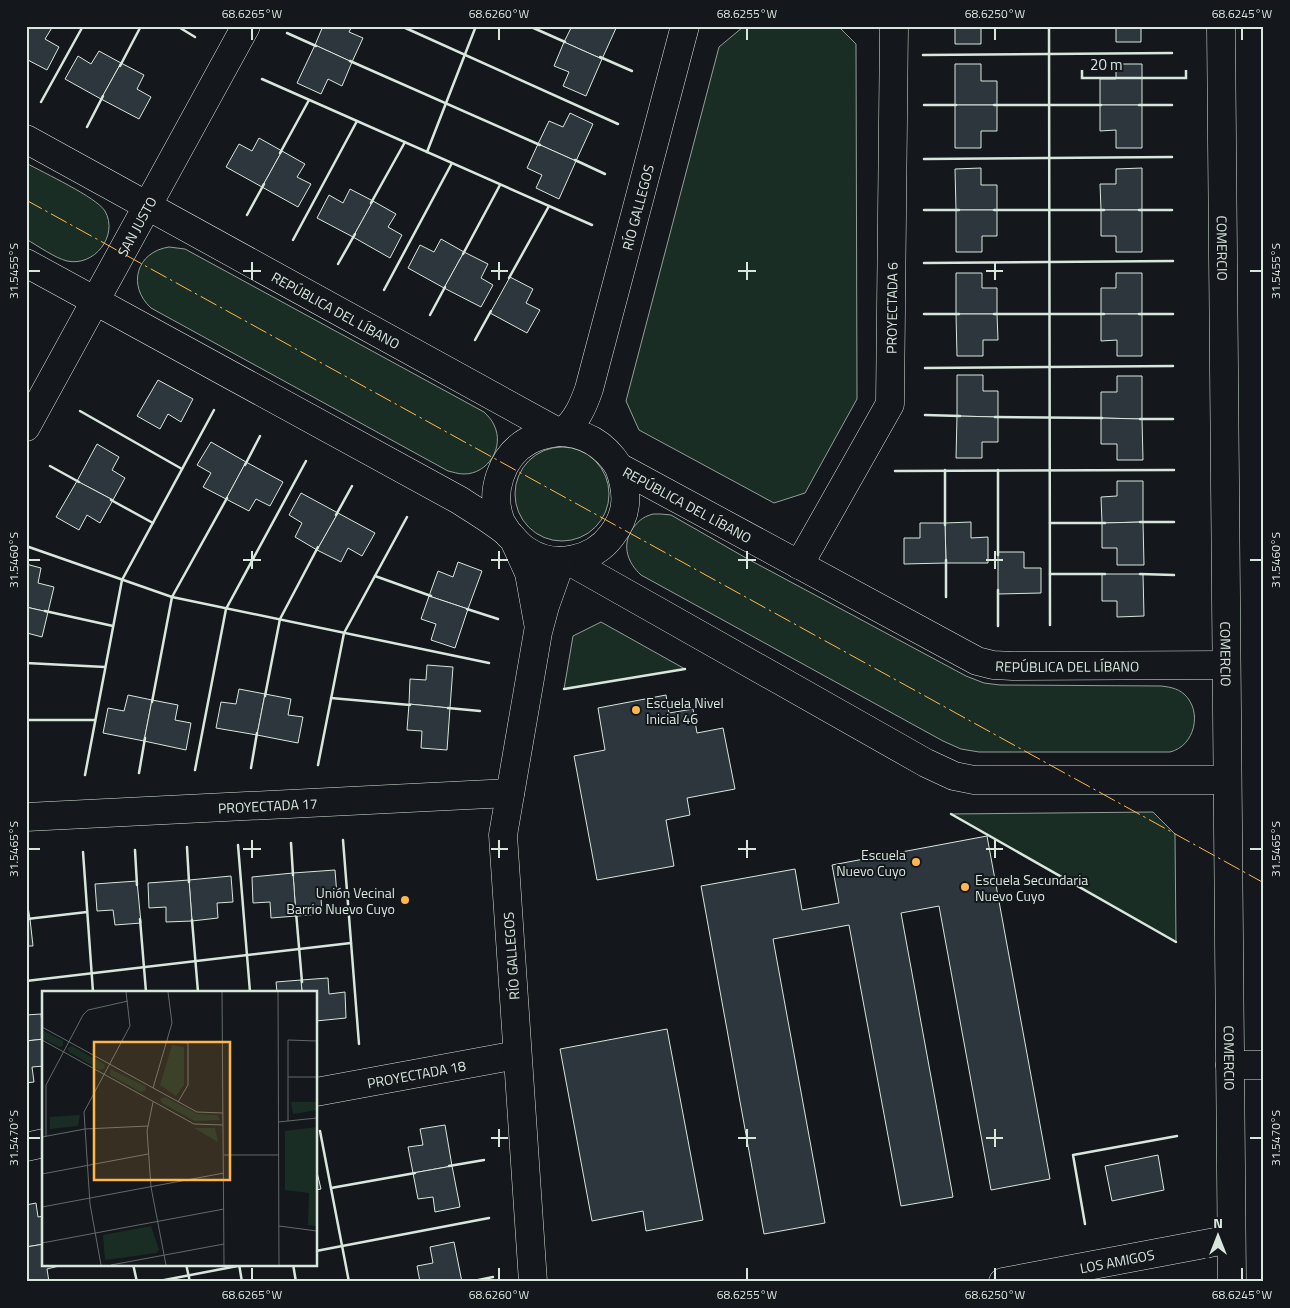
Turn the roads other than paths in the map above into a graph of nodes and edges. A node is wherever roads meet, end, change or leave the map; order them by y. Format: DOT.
graph roads {
  1 [pos="246,26"];
  2 [pos="685,26"];
  3 [pos="894,26"];
  4 [pos="1221,26"];
  5 [pos="26,139"];
  6 [pos="148,206"];
  7 [pos="26,263"];
  8 [pos="96,301"];
  9 [pos="589,389"];
  10 [pos="26,427"];
  11 [pos="560,432"];
  12 [pos="611,457"];
  13 [pos="512,538"];
  14 [pos="565,561"];
  15 [pos="799,565"];
  16 [pos="538,632"];
  17 [pos="1226,665"];
  18 [pos="1227,780"];
  19 [pos="510,793"];
  20 [pos="26,817"];
  21 [pos="517,1055"];
  22 [pos="1230,1065"];
  23 [pos="1264,1066"];
  24 [pos="318,1092"];
  25 [pos="42,1143"];
  26 [pos="26,1147"];
  27 [pos="1231,1239"];
  28 [pos="533,1282"];
  29 [pos="1003,1282"];
  30 [pos="1232,1282"];
  1 -- 6 [label="street, SAN JUSTO"];
  2 -- 9 [label="street, RÍO GALLEGOS"];
  3 -- 15 [label="street, PROYECTADA 6"];
  4 -- 17 [label="street, COMERCIO"];
  5 -- 6 [label="street, REPÚBLICA DEL LÍBANO"];
  6 -- 8 [label="street, SAN JUSTO"];
  6 -- 11 [label="street, REPÚBLICA DEL LÍBANO"];
  7 -- 8 [label="street"];
  8 -- 10 [label="street, SAN JUSTO"];
  8 -- 13 [label="street"];
  9 -- 11 [label="street, RÍO GALLEGOS"];
  9 -- 12 [label="street, RÍO GALLEGOS"];
  11 -- 12 [label="street, REPÚBLICA DEL LÍBANO"];
  11 -- 13 [label="street, RÍO GALLEGOS"];
  12 -- 14 [label="street, RÍO GALLEGOS"];
  12 -- 15 [label="street, REPÚBLICA DEL LÍBANO"];
  13 -- 14 [label="street"];
  13 -- 16 [label="street, RÍO GALLEGOS"];
  14 -- 16 [label="street, RÍO GALLEGOS"];
  14 -- 18 [label="street"];
  15 -- 17 [label="street, REPÚBLICA DEL LÍBANO"];
  16 -- 19 [label="street, RÍO GALLEGOS"];
  17 -- 18 [label="street, COMERCIO"];
  18 -- 22 [label="street, COMERCIO"];
  19 -- 20 [label="street, PROYECTADA 17"];
  19 -- 21 [label="street, RÍO GALLEGOS"];
  21 -- 24 [label="street, PROYECTADA 18"];
  21 -- 28 [label="street, RÍO GALLEGOS"];
  22 -- 23 [label="street"];
  22 -- 27 [label="street, COMERCIO"];
  25 -- 26 [label="street"];
  27 -- 29 [label="street, LOS AMIGOS"];
  27 -- 30 [label="street, COMERCIO"];
}
